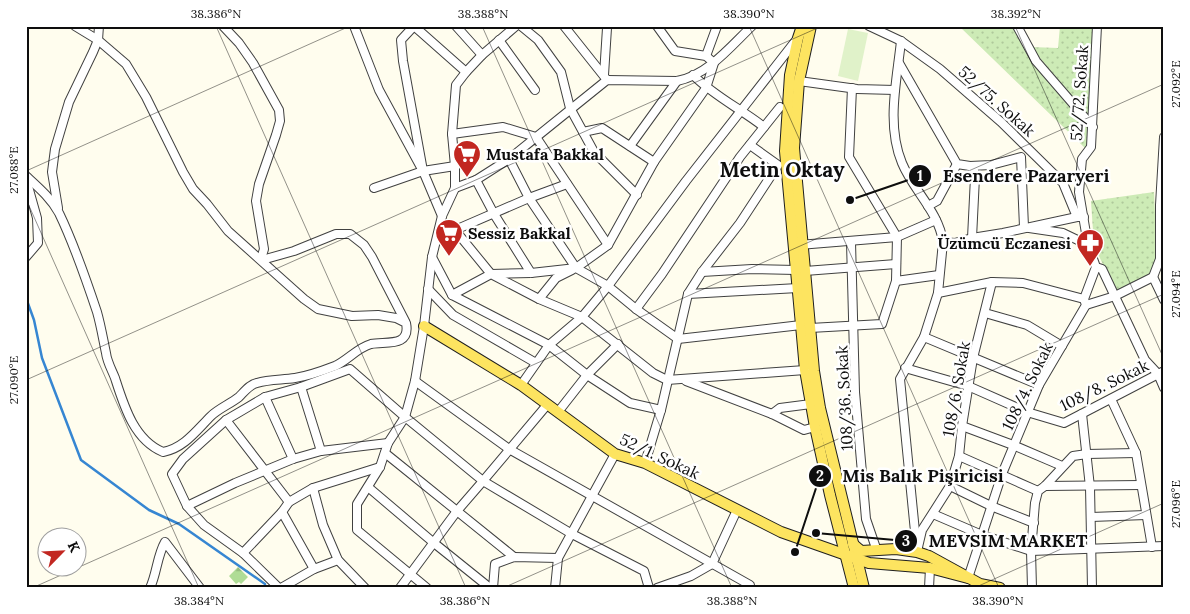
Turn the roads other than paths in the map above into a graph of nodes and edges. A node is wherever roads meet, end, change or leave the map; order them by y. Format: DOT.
graph roads {
  1 [pos="75,26"];
  2 [pos="99,26"];
  3 [pos="223,26"];
  4 [pos="354,26"];
  5 [pos="456,26"];
  6 [pos="501,26"];
  7 [pos="516,26"];
  8 [pos="521,26"];
  9 [pos="564,26"];
  10 [pos="606,26"];
  11 [pos="657,26"];
  12 [pos="717,26"];
  13 [pos="752,26"];
  14 [pos="802,26"];
  15 [pos="812,26"];
  16 [pos="869,26"];
  17 [pos="1017,26"];
  18 [pos="1097,26"];
  19 [pos="507,33"];
  20 [pos="798,38"];
  21 [pos="98,40"];
  22 [pos="499,40"];
  23 [pos="901,40"];
  24 [pos="482,55"];
  25 [pos="706,56"];
  26 [pos="714,63"];
  27 [pos="899,63"];
  28 [pos="466,72"];
  29 [pos="693,75"];
  30 [pos="605,78"];
  31 [pos="677,81"];
  32 [pos="799,82"];
  33 [pos="706,88"];
  34 [pos="852,88"];
  35 [pos="535,90"];
  36 [pos="895,90"];
  37 [pos="780,107"];
  38 [pos="570,108"];
  39 [pos="741,110"];
  40 [pos="1093,126"];
  41 [pos="764,127"];
  42 [pos="583,132"];
  43 [pos="452,134"];
  44 [pos="536,137"];
  45 [pos="1164,137"];
  46 [pos="750,145"];
  47 [pos="630,146"];
  48 [pos="509,159"];
  49 [pos="654,162"];
  50 [pos="957,164"];
  51 [pos="455,166"];
  52 [pos="970,166"];
  53 [pos="423,171"];
  54 [pos="26,178"];
  55 [pos="476,180"];
  56 [pos="567,184"];
  57 [pos="374,188"];
  58 [pos="455,188"];
  59 [pos="46,195"];
  60 [pos="637,195"];
  61 [pos="529,198"];
  62 [pos="32,200"];
  63 [pos="1161,205"];
  64 [pos="928,206"];
  65 [pos="58,211"];
  66 [pos="494,214"];
  67 [pos="442,216"];
  68 [pos="1080,217"];
  69 [pos="936,220"];
  70 [pos="1024,228"];
  71 [pos="455,230"];
  72 [pos="438,237"];
  73 [pos="896,237"];
  74 [pos="972,238"];
  75 [pos="851,242"];
  76 [pos="943,242"];
  77 [pos="608,244"];
  78 [pos="799,245"];
  79 [pos="1088,245"];
  80 [pos="26,257"];
  81 [pos="432,257"];
  82 [pos="1162,259"];
  83 [pos="261,260"];
  84 [pos="896,264"];
  85 [pos="1096,267"];
  86 [pos="576,268"];
  87 [pos="853,268"];
  88 [pos="801,270"];
  89 [pos="531,272"];
  90 [pos="702,272"];
  91 [pos="491,274"];
  92 [pos="939,275"];
  93 [pos="1153,277"];
  94 [pos="896,281"];
  95 [pos="992,282"];
  96 [pos="608,286"];
  97 [pos="798,288"];
  98 [pos="428,289"];
  99 [pos="688,294"];
  100 [pos="938,294"];
  101 [pos="452,295"];
  102 [pos="1115,296"];
  103 [pos="539,299"];
  104 [pos="1164,300"];
  105 [pos="1085,302"];
  106 [pos="636,309"];
  107 [pos="985,313"];
  108 [pos="582,317"];
  109 [pos="406,323"];
  110 [pos="424,326"];
  111 [pos="805,326"];
  112 [pos="854,326"];
  113 [pos="924,337"];
  114 [pos="678,339"];
  115 [pos="618,344"];
  116 [pos="550,345"];
  117 [pos="1062,346"];
  118 [pos="973,358"];
  119 [pos="536,363"];
  120 [pos="905,368"];
  121 [pos="805,370"];
  122 [pos="1161,372"];
  123 [pos="587,375"];
  124 [pos="667,380"];
  125 [pos="684,380"];
  126 [pos="415,381"];
  127 [pos="521,385"];
  128 [pos="1039,385"];
  129 [pos="968,386"];
  130 [pos="301,387"];
  131 [pos="1164,388"];
  132 [pos="265,397"];
  133 [pos="1111,398"];
  134 [pos="811,404"];
  135 [pos="547,405"];
  136 [pos="661,410"];
  137 [pos="558,412"];
  138 [pos="1027,412"];
  139 [pos="772,414"];
  140 [pos="1082,414"];
  141 [pos="404,416"];
  142 [pos="226,420"];
  143 [pos="962,426"];
  144 [pos="815,427"];
  145 [pos="388,443"];
  146 [pos="1013,445"];
  147 [pos="509,449"];
  148 [pos="321,450"];
  149 [pos="385,453"];
  150 [pos="1136,453"];
  151 [pos="615,454"];
  152 [pos="1086,454"];
  153 [pos="959,456"];
  154 [pos="293,459"];
  155 [pos="645,463"];
  156 [pos="1062,466"];
  157 [pos="380,467"];
  158 [pos="265,471"];
  159 [pos="1002,474"];
  160 [pos="484,481"];
  161 [pos="950,486"];
  162 [pos="1141,486"];
  163 [pos="368,487"];
  164 [pos="1090,487"];
  165 [pos="313,488"];
  166 [pos="1042,489"];
  167 [pos="592,495"];
  168 [pos="289,502"];
  169 [pos="187,506"];
  170 [pos="991,506"];
  171 [pos="737,510"];
  172 [pos="457,511"];
  173 [pos="282,512"];
  174 [pos="933,514"];
  175 [pos="1146,515"];
  176 [pos="1091,517"];
  177 [pos="1034,524"];
  178 [pos="572,534"];
  179 [pos="840,535"];
  180 [pos="982,535"];
  181 [pos="434,544"];
  182 [pos="1164,546"];
  183 [pos="1152,547"];
  184 [pos="823,548"];
  185 [pos="1090,549"];
  186 [pos="877,551"];
  187 [pos="1032,551"];
  188 [pos="917,552"];
  189 [pos="243,553"];
  190 [pos="853,556"];
  191 [pos="514,557"];
  192 [pos="558,558"];
  193 [pos="338,560"];
  194 [pos="869,563"];
  195 [pos="712,564"];
  196 [pos="930,568"];
  197 [pos="314,569"];
  198 [pos="860,572"];
  199 [pos="411,574"];
  200 [pos="968,578"];
  201 [pos="980,586"];
  202 [pos="150,588"];
  203 [pos="200,588"];
  204 [pos="280,588"];
  205 [pos="365,588"];
  206 [pos="400,588"];
  207 [pos="427,588"];
  208 [pos="492,588"];
  209 [pos="555,588"];
  210 [pos="649,588"];
  211 [pos="657,588"];
  212 [pos="750,588"];
  213 [pos="854,588"];
  214 [pos="864,588"];
  215 [pos="928,588"];
  216 [pos="1000,588"];
  217 [pos="1032,588"];
  218 [pos="1092,588"];
  1 -- 21 [label="street"];
  2 -- 21 [label="street"];
  3 -- 83 [label="street"];
  4 -- 53 [label="street"];
  5 -- 24 [label="street"];
  6 -- 19 [label="street"];
  7 -- 19 [label="street"];
  8 -- 38 [label="street"];
  9 -- 30 [label="street"];
  10 -- 30 [label="street"];
  11 -- 25 [label="street"];
  12 -- 25 [label="street"];
  13 -- 26 [label="street"];
  14 -- 20 [label="main road"];
  15 -- 32 [label="main road"];
  16 -- 23 [label="street, 52/75. Sokak"];
  17 -- 40 [label="street"];
  18 -- 40 [label="street, 52/72. Sokak"];
  19 -- 22 [label="street"];
  20 -- 39 [label="street"];
  20 -- 78 [label="main road"];
  21 -- 65 [label="street"];
  21 -- 83 [label="street"];
  22 -- 24 [label="street"];
  22 -- 35 [label="street"];
  23 -- 27 [label="street"];
  23 -- 68 [label="street, 52/75. Sokak"];
  24 -- 28 [label="street"];
  25 -- 26 [label="street"];
  26 -- 29 [label="street"];
  26 -- 33 [label="street"];
  27 -- 36 [label="street"];
  27 -- 50 [label="street"];
  28 -- 43 [label="street"];
  28 -- 53 [label="street"];
  29 -- 31 [label="street"];
  29 -- 33 [label="street"];
  30 -- 31 [label="street"];
  30 -- 38 [label="street"];
  31 -- 47 [label="street"];
  32 -- 34 [label="street"];
  32 -- 78 [label="main road"];
  33 -- 39 [label="street"];
  33 -- 49 [label="street"];
  34 -- 36 [label="street"];
  34 -- 73 [label="street"];
  36 -- 64 [label="street"];
  37 -- 41 [label="street"];
  38 -- 42 [label="street"];
  38 -- 44 [label="street"];
  39 -- 41 [label="street"];
  39 -- 96 [label="street"];
  40 -- 68 [label="street, 52/72. Sokak"];
  41 -- 46 [label="street"];
  42 -- 47 [label="street"];
  42 -- 60 [label="street"];
  43 -- 44 [label="street"];
  43 -- 51 [label="street"];
  44 -- 48 [label="street"];
  44 -- 56 [label="street"];
  45 -- 63 [label="street"];
  46 -- 90 [label="street"];
  46 -- 106 [label="street"];
  47 -- 49 [label="street"];
  48 -- 55 [label="street"];
  48 -- 61 [label="street"];
  49 -- 60 [label="street"];
  50 -- 52 [label="street"];
  50 -- 64 [label="street"];
  51 -- 53 [label="street"];
  51 -- 58 [label="street"];
  52 -- 70 [label="street"];
  52 -- 74 [label="street"];
  53 -- 57 [label="street"];
  53 -- 67 [label="street"];
  54 -- 59 [label="street"];
  54 -- 62 [label="street"];
  55 -- 58 [label="street"];
  55 -- 66 [label="street"];
  56 -- 61 [label="street"];
  56 -- 77 [label="street"];
  58 -- 67 [label="street"];
  59 -- 62 [label="street"];
  59 -- 65 [label="street"];
  60 -- 77 [label="street"];
  61 -- 66 [label="street"];
  61 -- 86 [label="street"];
  62 -- 80 [label="street"];
  63 -- 82 [label="street"];
  64 -- 69 [label="street"];
  65 -- 109 [label="street"];
  66 -- 71 [label="street"];
  66 -- 89 [label="street"];
  67 -- 72 [label="street"];
  68 -- 70 [label="street"];
  68 -- 79 [label="street"];
  69 -- 73 [label="street"];
  69 -- 76 [label="street"];
  70 -- 74 [label="street"];
  70 -- 79 [label="street"];
  71 -- 72 [label="street"];
  71 -- 91 [label="street"];
  72 -- 81 [label="street"];
  73 -- 75 [label="street"];
  73 -- 84 [label="street"];
  74 -- 76 [label="street"];
  75 -- 78 [label="street"];
  75 -- 87 [label="street, 108/36. Sokak"];
  76 -- 92 [label="street"];
  77 -- 86 [label="street"];
  78 -- 88 [label="main road"];
  79 -- 85 [label="street"];
  81 -- 98 [label="street"];
  81 -- 101 [label="street"];
  82 -- 93 [label="street"];
  83 -- 109 [label="street"];
  83 -- 109 [label="street"];
  84 -- 87 [label="street"];
  84 -- 94 [label="street"];
  85 -- 102 [label="street"];
  85 -- 105 [label="street, 108/4. Sokak"];
  86 -- 89 [label="street"];
  86 -- 96 [label="street"];
  86 -- 103 [label="street"];
  87 -- 88 [label="street"];
  87 -- 112 [label="street, 108/36. Sokak"];
  88 -- 90 [label="street"];
  88 -- 97 [label="main road"];
  88 -- 111 [label="main road"];
  89 -- 91 [label="street"];
  90 -- 99 [label="street"];
  91 -- 101 [label="street"];
  91 -- 103 [label="street"];
  92 -- 94 [label="street"];
  92 -- 100 [label="street"];
  93 -- 102 [label="street"];
  93 -- 104 [label="street"];
  94 -- 112 [label="street"];
  95 -- 100 [label="street"];
  95 -- 105 [label="street"];
  95 -- 107 [label="street, 108/6. Sokak"];
  96 -- 106 [label="street"];
  96 -- 108 [label="street"];
  97 -- 99 [label="street"];
  97 -- 111 [label="main road"];
  98 -- 110 [label="street"];
  98 -- 119 [label="street"];
  99 -- 114 [label="street"];
  100 -- 113 [label="street"];
  101 -- 116 [label="street"];
  102 -- 105 [label="street"];
  102 -- 122 [label="street"];
  103 -- 108 [label="street"];
  105 -- 117 [label="street, 108/4. Sokak"];
  106 -- 114 [label="street"];
  107 -- 117 [label="street"];
  107 -- 118 [label="street, 108/6. Sokak"];
  108 -- 115 [label="street"];
  108 -- 116 [label="street"];
  110 -- 126 [label="street"];
  110 -- 127 [label="main road, 52/1. Sokak"];
  111 -- 112 [label="street"];
  111 -- 114 [label="street"];
  111 -- 121 [label="main road"];
  111 -- 190 [label="main road"];
  112 -- 186 [label="street, 108/36. Sokak"];
  113 -- 118 [label="street"];
  113 -- 120 [label="street"];
  114 -- 124 [label="street"];
  115 -- 123 [label="street"];
  115 -- 124 [label="street"];
  116 -- 119 [label="street"];
  116 -- 123 [label="street"];
  117 -- 128 [label="street, 108/4. Sokak"];
  118 -- 128 [label="street"];
  118 -- 129 [label="street, 108/6. Sokak"];
  119 -- 127 [label="street"];
  120 -- 129 [label="street, 108/8. Sokak"];
  120 -- 188 [label="street"];
  121 -- 125 [label="street"];
  121 -- 134 [label="main road"];
  122 -- 131 [label="street"];
  122 -- 133 [label="street, 108/8. Sokak"];
  123 -- 136 [label="street"];
  123 -- 137 [label="street"];
  124 -- 125 [label="street"];
  124 -- 136 [label="street"];
  125 -- 139 [label="street"];
  126 -- 141 [label="street"];
  126 -- 147 [label="street"];
  127 -- 135 [label="main road, 52/1. Sokak"];
  128 -- 138 [label="street, 108/4. Sokak"];
  129 -- 138 [label="street, 108/8. Sokak"];
  129 -- 143 [label="street, 108/6. Sokak"];
  130 -- 132 [label="street"];
  130 -- 141 [label="street"];
  130 -- 148 [label="street"];
  132 -- 142 [label="street"];
  132 -- 154 [label="street"];
  133 -- 140 [label="street, 108/8. Sokak"];
  133 -- 150 [label="street"];
  134 -- 139 [label="street"];
  134 -- 144 [label="main road"];
  135 -- 137 [label="main road, 52/1. Sokak"];
  135 -- 147 [label="street"];
  136 -- 155 [label="street"];
  137 -- 151 [label="main road, 52/1. Sokak"];
  138 -- 140 [label="street, 108/8. Sokak"];
  138 -- 146 [label="street, 108/4. Sokak"];
  139 -- 144 [label="street"];
  140 -- 152 [label="street"];
  141 -- 145 [label="street"];
  141 -- 160 [label="street"];
  142 -- 158 [label="street"];
  142 -- 169 [label="street"];
  143 -- 146 [label="street"];
  143 -- 153 [label="street, 108/6. Sokak"];
  144 -- 179 [label="main road"];
  145 -- 148 [label="street"];
  145 -- 149 [label="street"];
  146 -- 156 [label="street"];
  146 -- 159 [label="street, 108/4. Sokak"];
  147 -- 160 [label="street"];
  147 -- 167 [label="street"];
  148 -- 154 [label="street"];
  149 -- 157 [label="street"];
  149 -- 172 [label="street"];
  150 -- 152 [label="street"];
  150 -- 162 [label="street"];
  151 -- 155 [label="main road, 52/1. Sokak"];
  151 -- 167 [label="street"];
  152 -- 156 [label="street"];
  152 -- 164 [label="street"];
  153 -- 159 [label="street"];
  153 -- 161 [label="street, 108/6. Sokak"];
  154 -- 158 [label="street"];
  155 -- 171 [label="main road, 52/1. Sokak"];
  156 -- 166 [label="street"];
  157 -- 163 [label="street"];
  157 -- 165 [label="street"];
  158 -- 168 [label="street"];
  158 -- 169 [label="street"];
  159 -- 166 [label="street"];
  159 -- 170 [label="street, 108/4. Sokak"];
  160 -- 172 [label="street"];
  160 -- 178 [label="street"];
  161 -- 170 [label="street"];
  161 -- 174 [label="street, 108/6. Sokak"];
  162 -- 164 [label="street"];
  162 -- 175 [label="street"];
  163 -- 181 [label="street"];
  163 -- 199 [label="street"];
  164 -- 166 [label="street"];
  164 -- 176 [label="street"];
  165 -- 168 [label="street"];
  165 -- 193 [label="street"];
  166 -- 177 [label="street"];
  167 -- 178 [label="street"];
  167 -- 195 [label="street"];
  168 -- 173 [label="street"];
  169 -- 189 [label="street"];
  170 -- 177 [label="street"];
  170 -- 180 [label="street, 108/4. Sokak"];
  171 -- 184 [label="main road, 52/1. Sokak"];
  171 -- 195 [label="street"];
  172 -- 181 [label="street"];
  172 -- 191 [label="street"];
  173 -- 189 [label="street"];
  173 -- 197 [label="street"];
  174 -- 180 [label="street"];
  174 -- 188 [label="street, 108/6. Sokak"];
  175 -- 176 [label="street"];
  175 -- 183 [label="street"];
  176 -- 185 [label="street"];
  177 -- 187 [label="street"];
  178 -- 192 [label="street"];
  178 -- 210 [label="street"];
  179 -- 184 [label="main road"];
  179 -- 190 [label="main road"];
  180 -- 187 [label="street"];
  180 -- 200 [label="street, 108/4. Sokak"];
  181 -- 199 [label="street"];
  181 -- 208 [label="street"];
  182 -- 183 [label="street"];
  183 -- 185 [label="street"];
  184 -- 190 [label="main road, 52/1. Sokak"];
  185 -- 187 [label="street"];
  185 -- 218 [label="street"];
  186 -- 188 [label="main road"];
  186 -- 190 [label="main road"];
  187 -- 217 [label="street"];
  188 -- 200 [label="main road"];
  189 -- 204 [label="street"];
  190 -- 194 [label="main road, 52/1. Sokak"];
  190 -- 198 [label="main road"];
  190 -- 213 [label="main road"];
  191 -- 192 [label="street"];
  191 -- 208 [label="street"];
  192 -- 209 [label="street"];
  193 -- 197 [label="street"];
  193 -- 205 [label="street"];
  194 -- 196 [label="main road, 52/1. Sokak"];
  194 -- 198 [label="main road"];
  195 -- 211 [label="street"];
  195 -- 212 [label="street"];
  196 -- 200 [label="main road, 52/1. Sokak"];
  196 -- 215 [label="street"];
  197 -- 204 [label="street"];
  198 -- 214 [label="main road"];
  199 -- 206 [label="street"];
  199 -- 207 [label="street"];
  200 -- 201 [label="main road"];
  201 -- 216 [label="main road"];
  202 -- 203 [label="street"];
}
